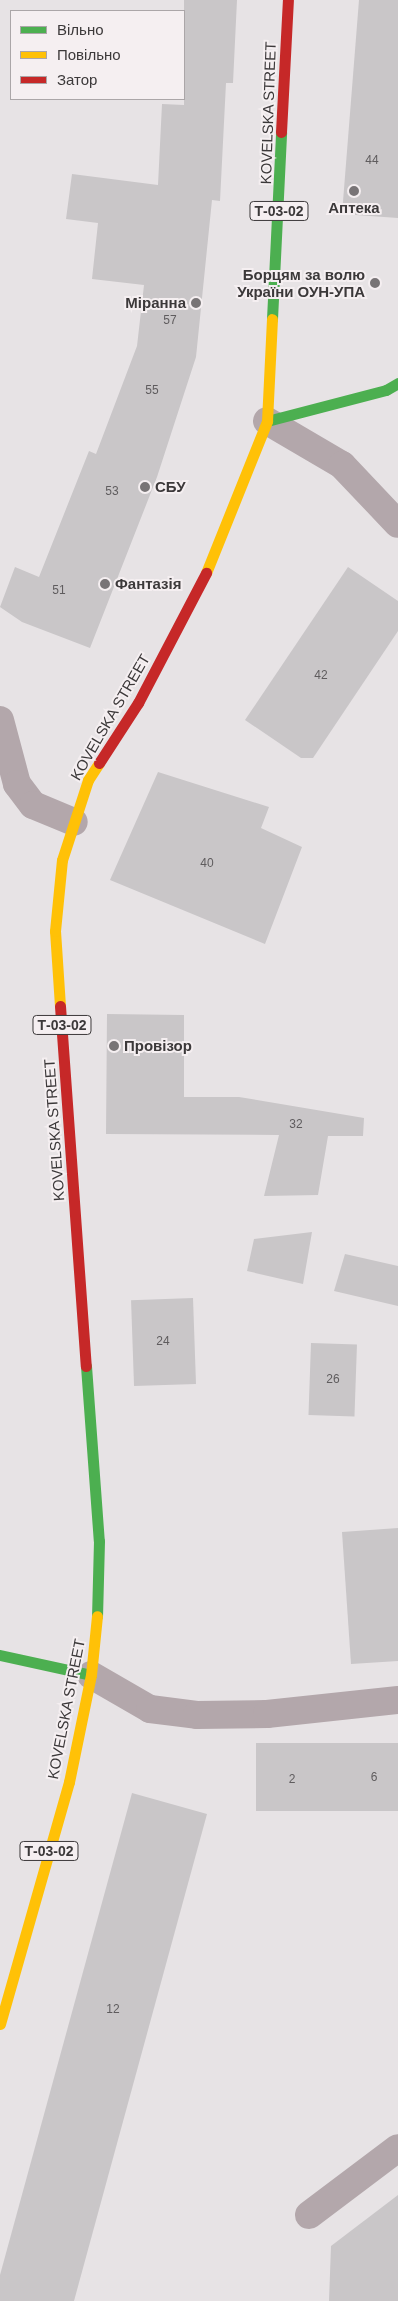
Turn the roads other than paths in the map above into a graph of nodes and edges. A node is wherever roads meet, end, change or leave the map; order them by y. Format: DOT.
graph roads {
  1 [pos="288,0"];
  2 [pos="398,383"];
  3 [pos="267,421"];
  4 [pos="398,524"];
  5 [pos="0,720"];
  6 [pos="74,822"];
  7 [pos="0,1655"];
  8 [pos="91,1675"];
  9 [pos="398,1700"];
  10 [pos="0,2024"];
  11 [pos="398,2148"];
  12 [pos="309,2215"];
  1 -- 3 [label="main road, KOVELSKA STREET / Т-03-02"];
  2 -- 3 [label="main road"];
  3 -- 4 [label="street"];
  3 -- 6 [label="main road, KOVELSKA STREET / Т-03-02"];
  5 -- 6 [label="street"];
  6 -- 8 [label="main road, KOVELSKA STREET / Т-03-02"];
  7 -- 8 [label="main road"];
  8 -- 9 [label="street"];
  8 -- 10 [label="main road, KOVELSKA STREET / Т-03-02"];
  11 -- 12 [label="street"];
}
